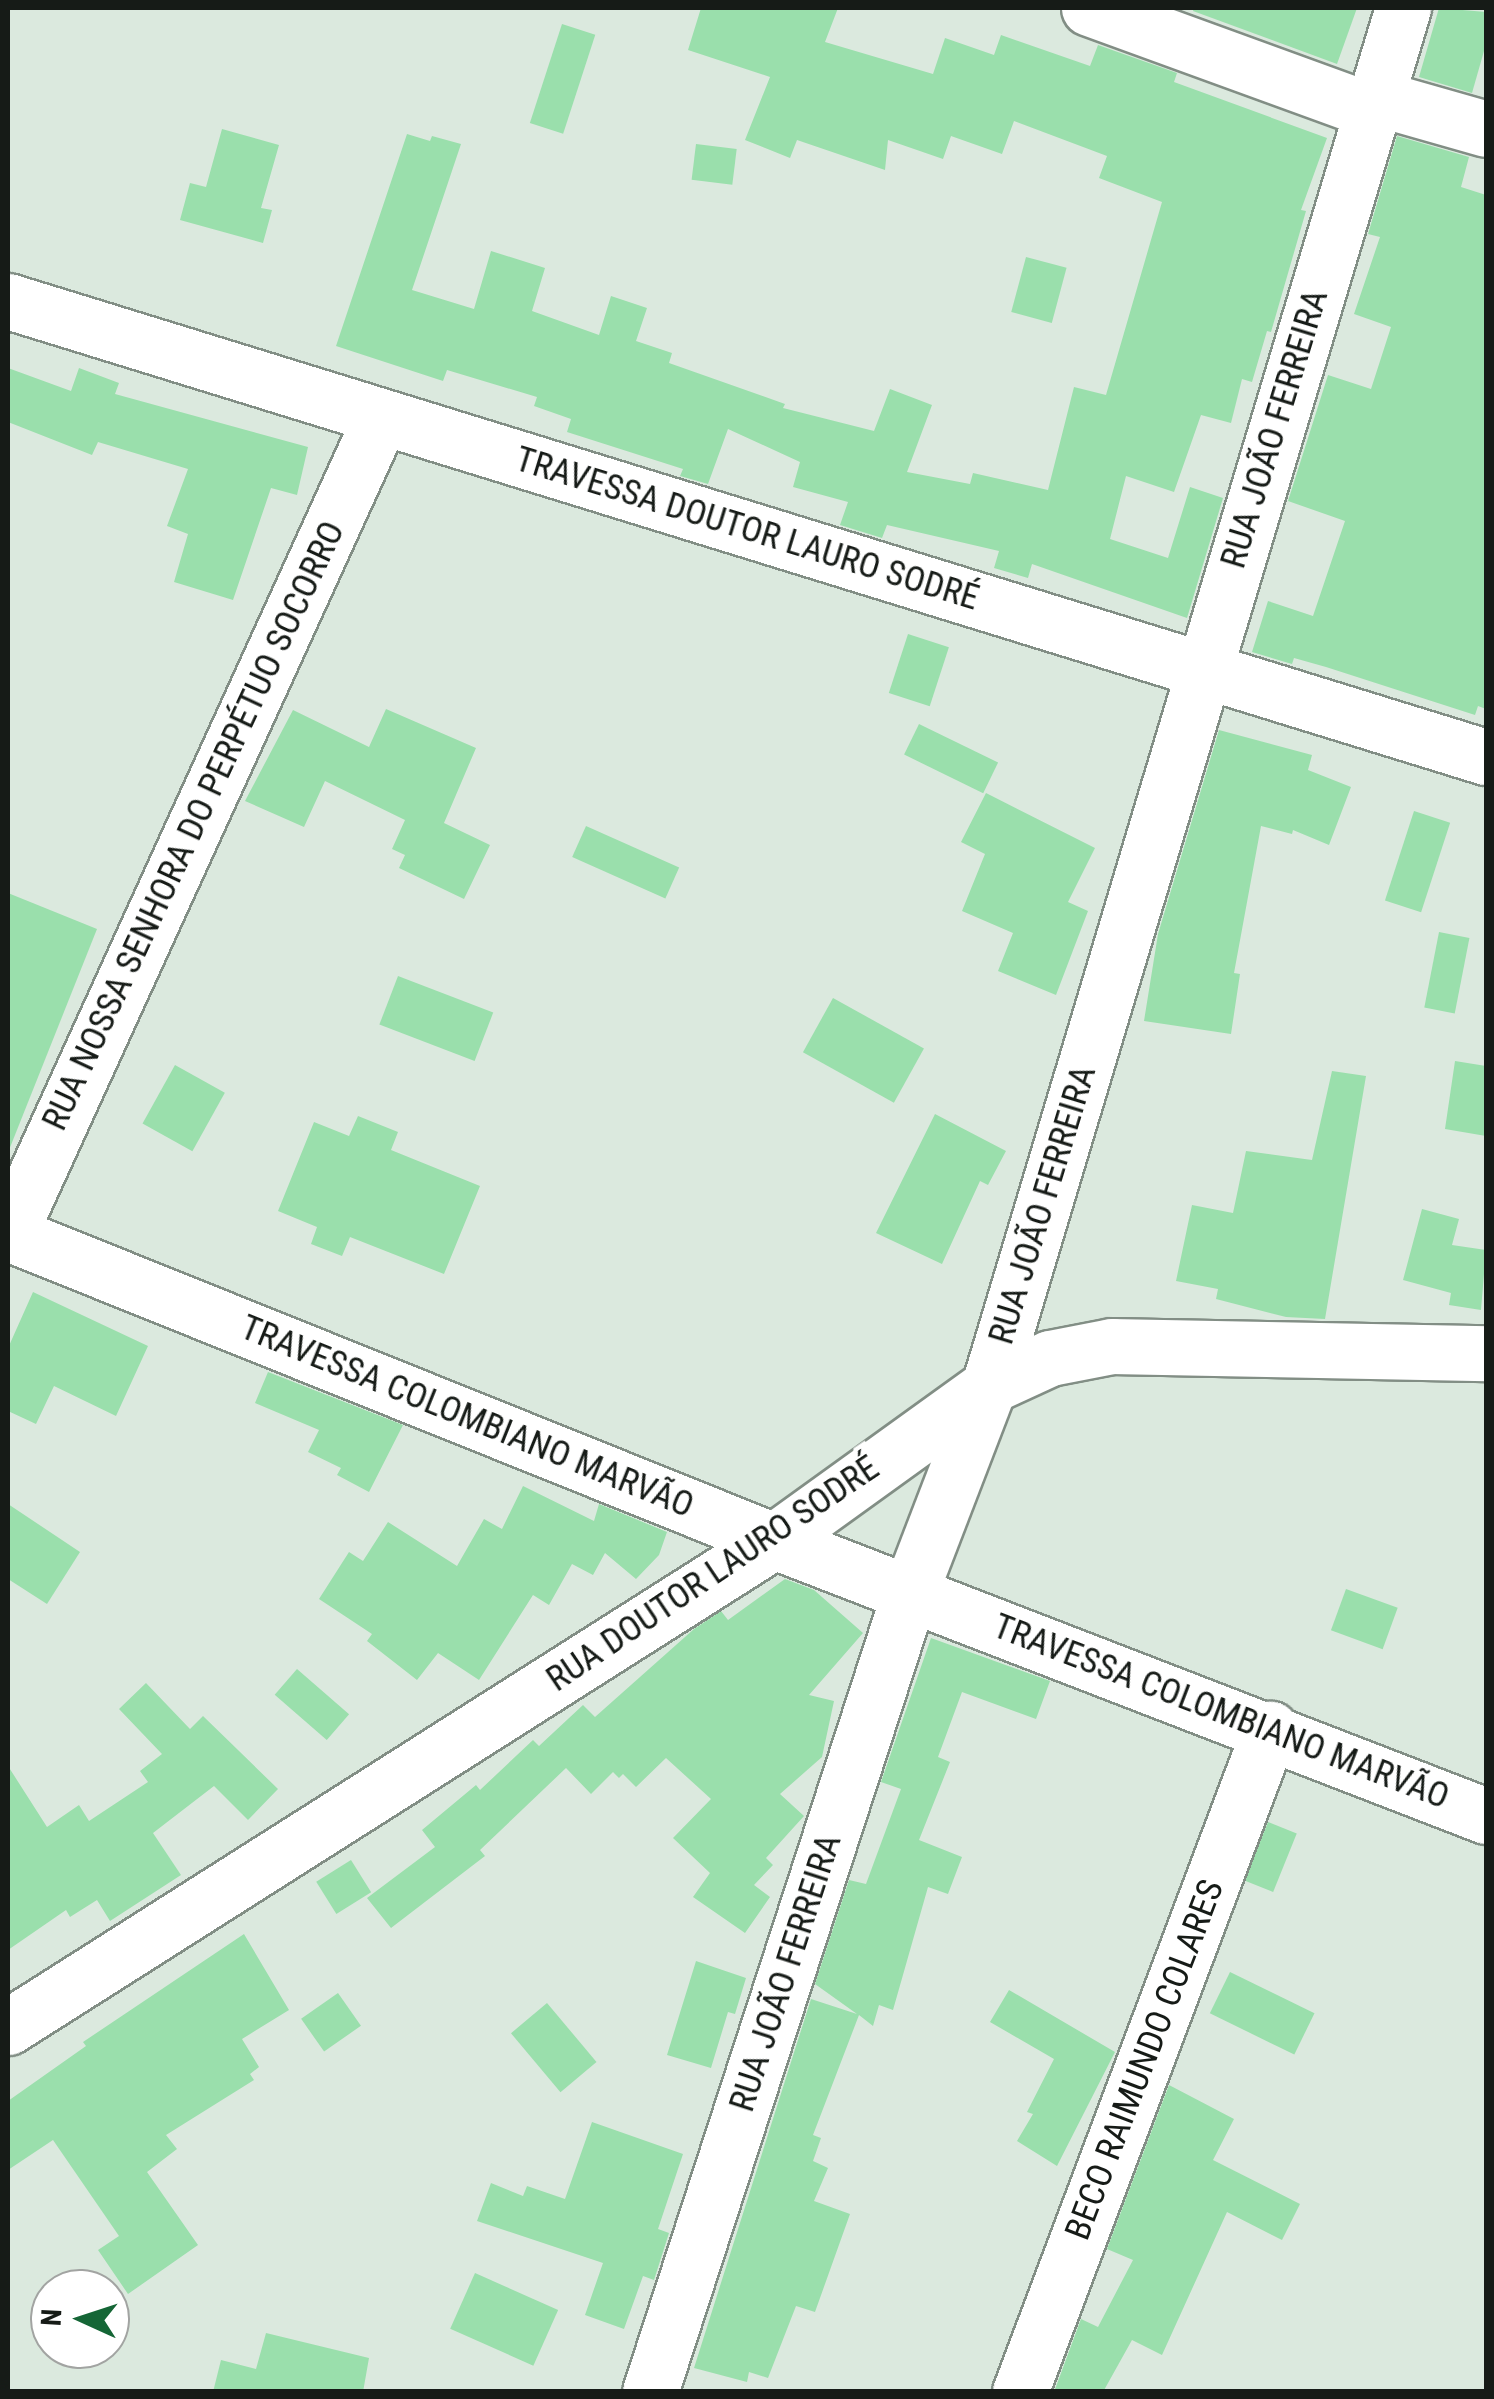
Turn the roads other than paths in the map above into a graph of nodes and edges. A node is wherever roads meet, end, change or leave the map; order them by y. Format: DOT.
graph roads {
  1 [pos="1089,8"];
  2 [pos="1402,8"];
  3 [pos="1372,103"];
  4 [pos="1486,128"];
  5 [pos="8,301"];
  6 [pos="381,417"];
  7 [pos="1203,669"];
  8 [pos="1486,757"];
  9 [pos="8,1234"];
  10 [pos="1486,1354"];
  11 [pos="989,1386"];
  12 [pos="774,1540"];
  13 [pos="910,1592"];
  14 [pos="1270,1729"];
  15 [pos="1486,1816"];
  16 [pos="8,2027"];
  17 [pos="650,2392"];
  18 [pos="1020,2392"];
  1 -- 3 [label="street"];
  2 -- 3 [label="street, RUA JOÃO FERREIRA"];
  3 -- 4 [label="street"];
  3 -- 7 [label="street, RUA JOÃO FERREIRA"];
  5 -- 6 [label="street, TRAVESSA DOUTOR LAURO SODRÉ"];
  6 -- 7 [label="street, TRAVESSA DOUTOR LAURO SODRÉ"];
  6 -- 9 [label="street, RUA NOSSA SENHORA DO PERPÉTUO SOCORRO"];
  7 -- 8 [label="street, TRAVESSA DOUTOR LAURO SODRÉ"];
  7 -- 11 [label="street, RUA JOÃO FERREIRA"];
  9 -- 12 [label="street, TRAVESSA COLOMBIANO MARVÃO"];
  10 -- 11 [label="street, RUA DOUTOR LAURO SODRÉ"];
  11 -- 12 [label="street, RUA DOUTOR LAURO SODRÉ"];
  11 -- 13 [label="street, RUA JOÃO FERREIRA"];
  12 -- 13 [label="street, TRAVESSA COLOMBIANO MARVÃO"];
  12 -- 16 [label="street, RUA DOUTOR LAURO SODRÉ"];
  13 -- 14 [label="street, TRAVESSA COLOMBIANO MARVÃO"];
  13 -- 17 [label="street, RUA JOÃO FERREIRA"];
  14 -- 15 [label="street, TRAVESSA COLOMBIANO MARVÃO"];
  14 -- 18 [label="street, BECO RAIMUNDO COLARES"];
}
